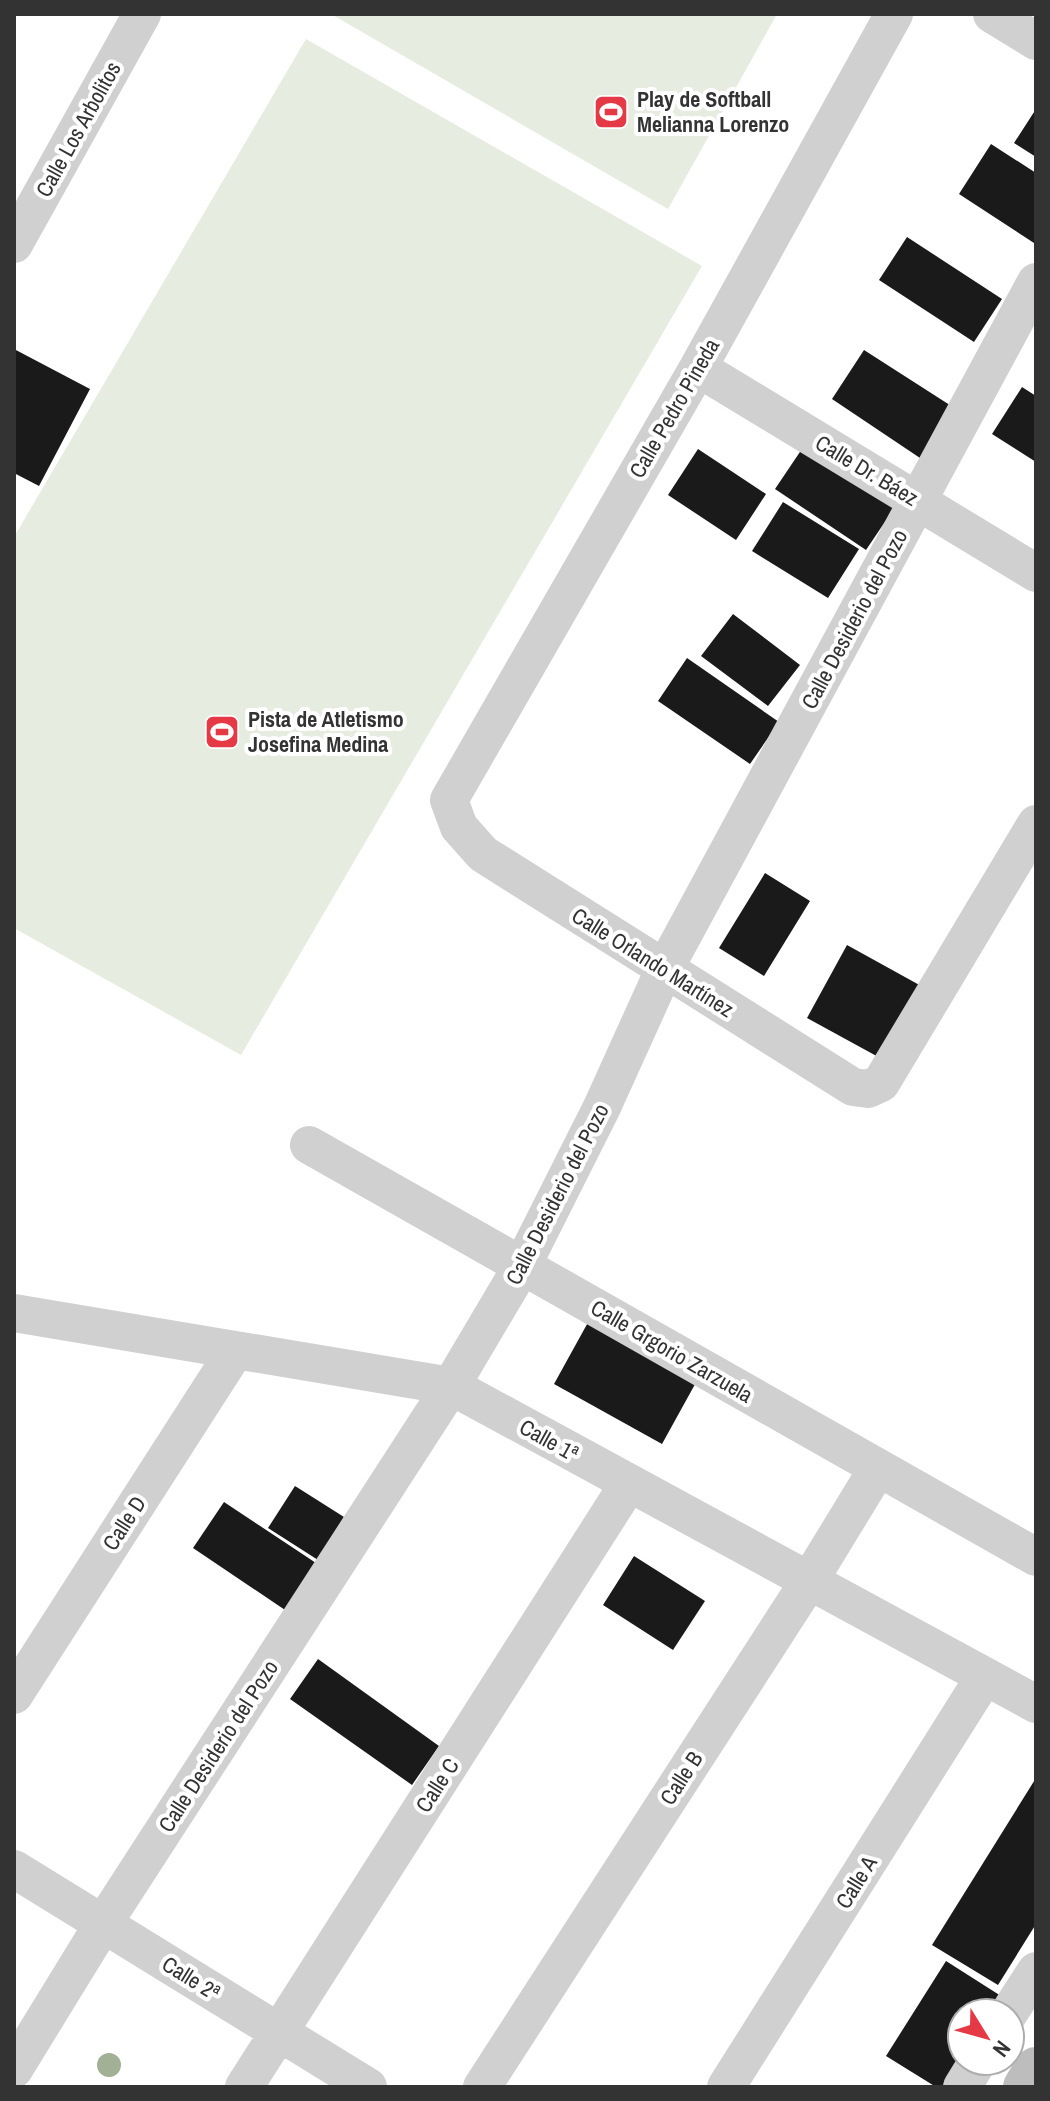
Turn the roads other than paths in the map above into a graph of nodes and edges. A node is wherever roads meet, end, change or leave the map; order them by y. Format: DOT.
graph roads {
  1 [pos="142,14"];
  2 [pos="894,14"];
  3 [pos="992,14"];
  4 [pos="1036,41"];
  5 [pos="14,244"];
  6 [pos="1036,282"];
  7 [pos="698,368"];
  8 [pos="918,501"];
  9 [pos="1036,573"];
  10 [pos="449,800"];
  11 [pos="1036,824"];
  12 [pos="664,970"];
  13 [pos="309,1145"];
  14 [pos="522,1266"];
  15 [pos="14,1313"];
  16 [pos="235,1351"];
  17 [pos="451,1386"];
  18 [pos="878,1468"];
  19 [pos="629,1483"];
  20 [pos="1036,1557"];
  21 [pos="809,1581"];
  22 [pos="985,1676"];
  23 [pos="14,1695"];
  24 [pos="1036,1704"];
  25 [pos="14,1869"];
  26 [pos="103,1924"];
  27 [pos="1036,1971"];
  28 [pos="1019,1997"];
  29 [pos="279,2032"];
  30 [pos="14,2069"];
  31 [pos="1036,2069"];
  32 [pos="244,2087"];
  33 [pos="368,2087"];
  34 [pos="482,2087"];
  35 [pos="726,2087"];
  36 [pos="1025,2087"];
  1 -- 5 [label="street, Calle Los Arbolitos"];
  2 -- 7 [label="street, Calle Pedro Pineda"];
  3 -- 4 [label="street"];
  6 -- 8 [label="street, Calle Desiderio del Pozo"];
  7 -- 8 [label="street, Calle Dr. Báez"];
  7 -- 10 [label="street, Calle Pedro Pineda"];
  8 -- 9 [label="street, Calle Dr. Báez"];
  8 -- 12 [label="street, Calle Desiderio del Pozo"];
  10 -- 12 [label="street, Calle Orlando Martínez"];
  11 -- 12 [label="street, Calle Orlando Martínez"];
  12 -- 14 [label="street, Calle Desiderio del Pozo"];
  13 -- 14 [label="street, Calle Grgorio Zarzuela"];
  14 -- 17 [label="street, Calle Desiderio del Pozo"];
  14 -- 18 [label="street, Calle Grgorio Zarzuela"];
  15 -- 16 [label="street, Calle 1ª"];
  16 -- 17 [label="street, Calle 1ª"];
  16 -- 23 [label="street, Calle D"];
  17 -- 19 [label="street, Calle 1ª"];
  17 -- 26 [label="street, Calle Desiderio del Pozo"];
  18 -- 20 [label="street, Calle Grgorio Zarzuela"];
  18 -- 21 [label="street, Calle B"];
  19 -- 21 [label="street, Calle 1ª"];
  19 -- 29 [label="street, Calle C"];
  21 -- 22 [label="street, Calle 1ª"];
  21 -- 34 [label="street, Calle B"];
  22 -- 24 [label="street, Calle 1ª"];
  22 -- 35 [label="street, Calle A"];
  25 -- 26 [label="street, Calle 2ª"];
  26 -- 29 [label="street, Calle 2ª"];
  26 -- 30 [label="street, Calle Desiderio del Pozo"];
  27 -- 28 [label="street"];
  29 -- 32 [label="street, Calle C"];
  29 -- 33 [label="street, Calle 2ª"];
  31 -- 36 [label="main road"];
}
